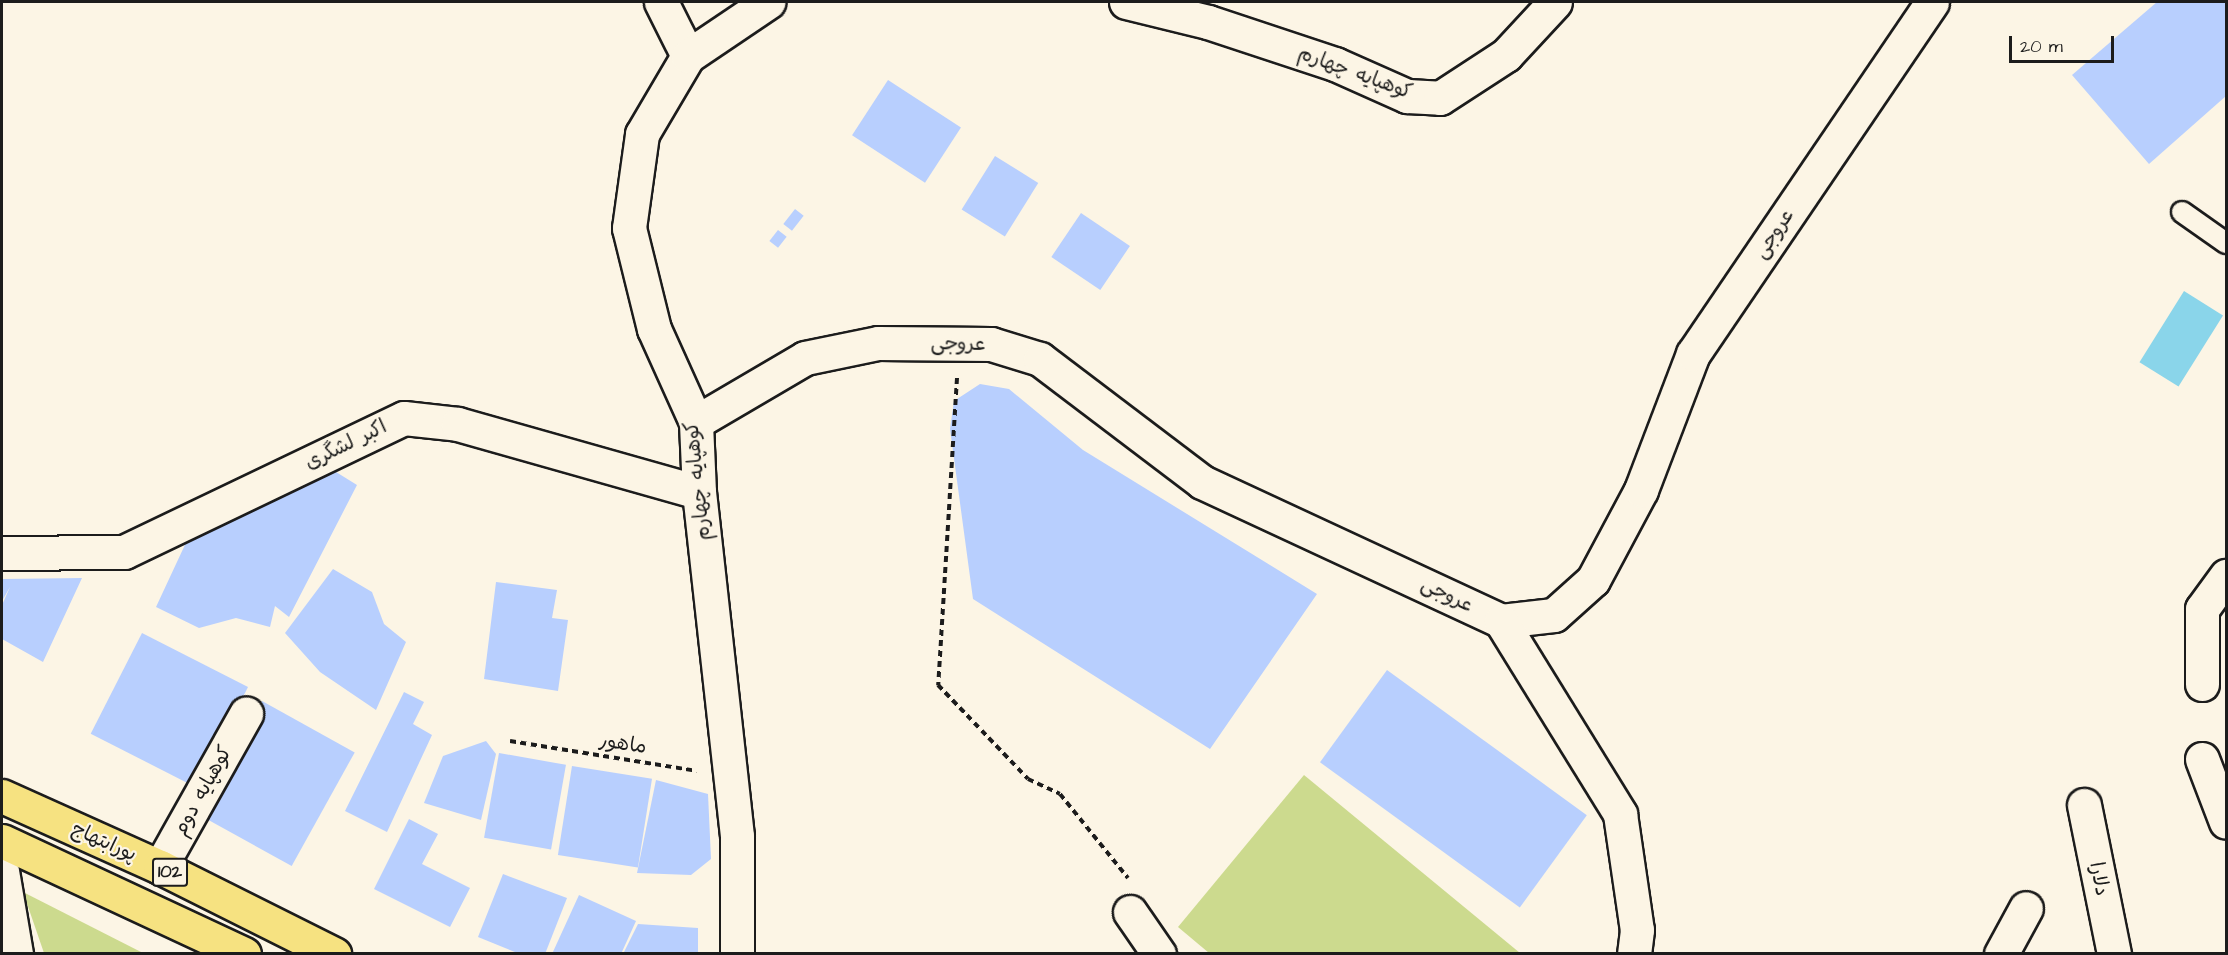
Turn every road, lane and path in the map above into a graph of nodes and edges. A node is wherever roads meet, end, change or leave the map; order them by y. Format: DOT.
graph roads {
  1 [pos="661,2"];
  2 [pos="768,2"];
  3 [pos="1126,2"];
  4 [pos="1555,2"];
  5 [pos="1932,2"];
  6 [pos="688,56"];
  7 [pos="2182,212"];
  8 [pos="2226,243"];
  9 [pos="959,344"];
  10 [pos="696,422"];
  11 [pos="699,492"];
  12 [pos="2,553"];
  13 [pos="2226,576"];
  14 [pos="1501,621"];
  15 [pos="2202,684"];
  16 [pos="246,714"];
  17 [pos="510,741"];
  18 [pos="2202,759"];
  19 [pos="730,776"];
  20 [pos="2,796"];
  21 [pos="2084,805"];
  22 [pos="2226,822"];
  23 [pos="2,841"];
  24 [pos="160,867"];
  25 [pos="2,871"];
  26 [pos="2026,908"];
  27 [pos="1130,912"];
  28 [pos="16,954"];
  29 [pos="244,954"];
  30 [pos="334,954"];
  31 [pos="737,954"];
  32 [pos="1159,954"];
  33 [pos="1634,954"];
  34 [pos="2001,954"];
  35 [pos="2114,954"];
  1 -- 6 [label="street"];
  2 -- 6 [label="street, کوهپایه چهارم"];
  3 -- 4 [label="street, کوهپایه چهارم"];
  5 -- 14 [label="street, عروجی"];
  6 -- 10 [label="street, کوهپایه چهارم"];
  7 -- 8 [label="lane"];
  9 -- 10 [label="street, عروجی"];
  9 -- 14 [label="street, عروجی"];
  9 -- 27 [label="path"];
  10 -- 11 [label="street, کوهپایه چهارم"];
  11 -- 12 [label="street, اکبر لشگری"];
  11 -- 19 [label="street, کوهپایه چهارم"];
  13 -- 15 [label="street"];
  14 -- 33 [label="street"];
  16 -- 24 [label="street, کوهپایه دوم"];
  17 -- 19 [label="path, ماهور"];
  18 -- 22 [label="street"];
  19 -- 31 [label="street, کوهپایه چهارم"];
  20 -- 24 [label="main road, پورابتهاج / 102"];
  21 -- 35 [label="street, دلارا"];
  23 -- 29 [label="main road, پورابتهاج / 102"];
  24 -- 30 [label="main road, پورابتهاج / 102"];
  25 -- 28 [label="street"];
  26 -- 34 [label="street"];
  27 -- 32 [label="street"];
}
